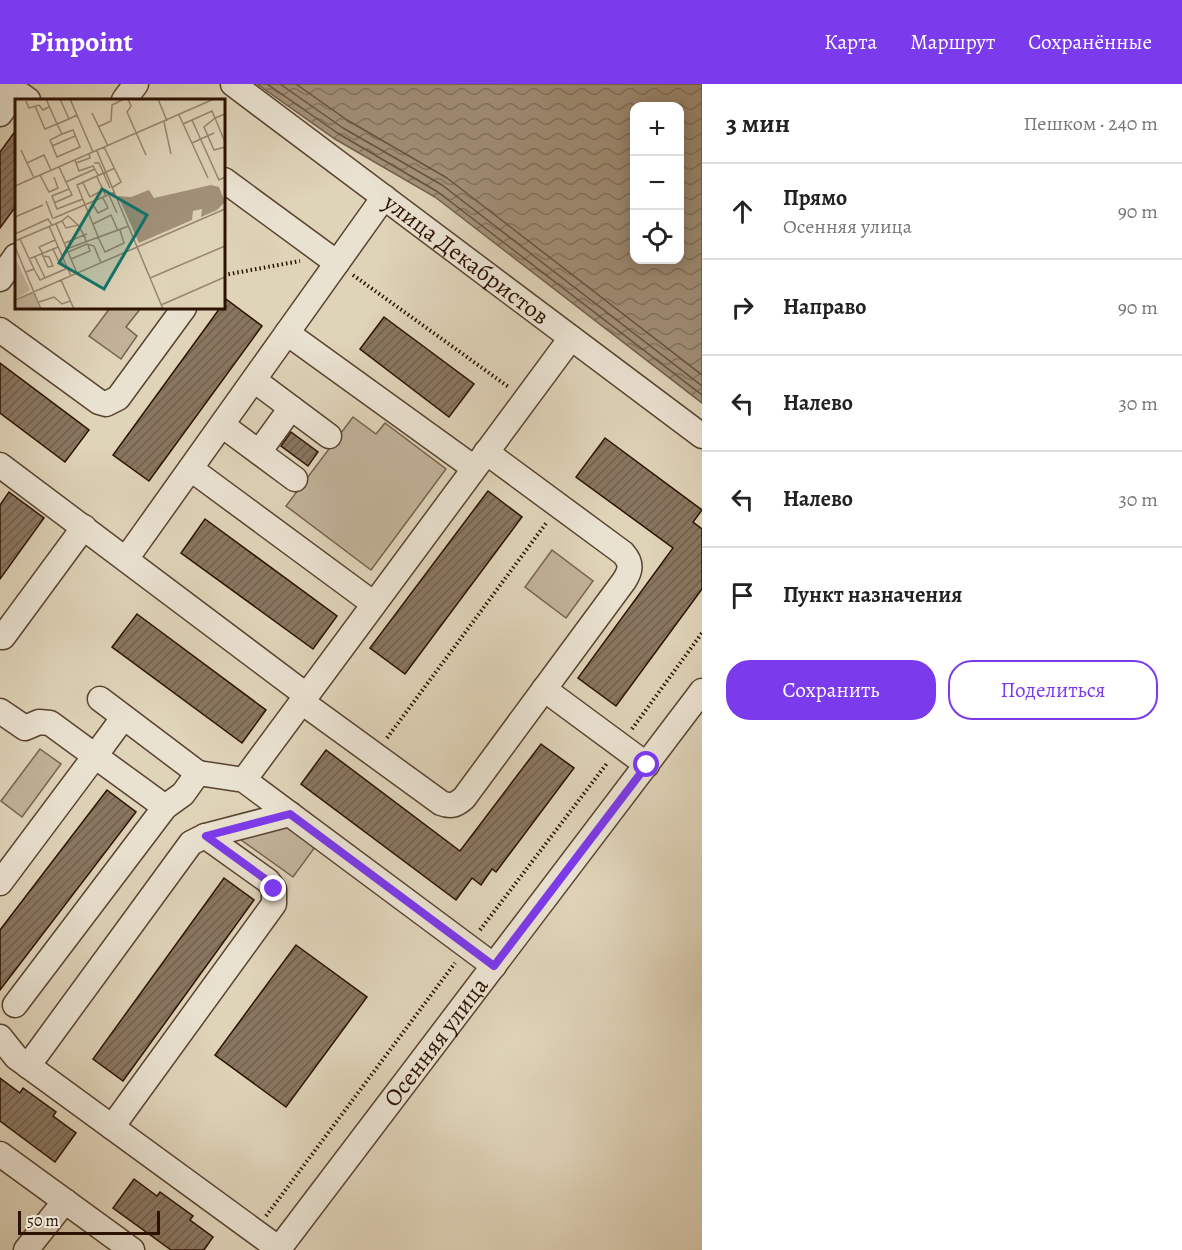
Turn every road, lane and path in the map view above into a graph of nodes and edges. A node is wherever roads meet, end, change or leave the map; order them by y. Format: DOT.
graph roads {
  1 [pos="136,84"];
  2 [pos="232,84"];
  3 [pos="17,92"];
  4 [pos="125,99"];
  5 [pos="0,114"];
  6 [pos="225,181"];
  7 [pos="384,197"];
  8 [pos="15,257"];
  9 [pos="332,259"];
  10 [pos="225,275"];
  11 [pos="0,279"];
  12 [pos="183,309"];
  13 [pos="0,330"];
  14 [pos="287,333"];
  15 [pos="571,338"];
  16 [pos="254,380"];
  17 [pos="525,399"];
  18 [pos="291,408"];
  19 [pos="222,424"];
  20 [pos="329,436"];
  21 [pos="702,436"];
  22 [pos="259,452"];
  23 [pos="480,460"];
  24 [pos="0,465"];
  25 [pos="191,469"];
  26 [pos="295,479"];
  27 [pos="560,506"];
  28 [pos="84,527"];
  29 [pos="126,559"];
  30 [pos="374,604"];
  31 [pos="3,637"];
  32 [pos="544,689"];
  33 [pos="702,691"];
  34 [pos="100,699"];
  35 [pos="304,699"];
  36 [pos="0,711"];
  37 [pos="123,718"];
  38 [pos="375,755"];
  39 [pos="95,756"];
  40 [pos="647,765"];
  41 [pos="198,773"];
  42 [pos="244,780"];
  43 [pos="165,807"];
  44 [pos="290,814"];
  45 [pos="206,836"];
  46 [pos="0,883"];
  47 [pos="494,966"];
  48 [pos="15,1005"];
  49 [pos="0,1037"];
  50 [pos="28,1066"];
  51 [pos="112,1127"];
  52 [pos="0,1154"];
  53 [pos="65,1201"];
  54 [pos="278,1249"];
  55 [pos="26,1250"];
  56 [pos="132,1250"];
  1 -- 4 [label="street"];
  2 -- 7 [label="street, улица Декабристов"];
  3 -- 5 [label="street"];
  6 -- 9 [label="street"];
  7 -- 9 [label="street"];
  7 -- 15 [label="street, улица Декабристов"];
  8 -- 11 [label="street"];
  9 -- 10 [label="path"];
  9 -- 14 [label="street"];
  9 -- 17 [label="path"];
  12 -- 13 [label="street"];
  14 -- 16 [label="street"];
  14 -- 23 [label="street"];
  15 -- 17 [label="street"];
  15 -- 21 [label="street, улица Декабристов"];
  16 -- 18 [label="street"];
  16 -- 19 [label="street"];
  17 -- 23 [label="street"];
  18 -- 20 [label="street"];
  18 -- 22 [label="street"];
  19 -- 22 [label="street"];
  19 -- 25 [label="street"];
  22 -- 26 [label="street"];
  23 -- 27 [label="street"];
  23 -- 30 [label="street"];
  24 -- 28 [label="street"];
  25 -- 29 [label="street"];
  25 -- 30 [label="street"];
  27 -- 32 [label="street"];
  27 -- 38 [label="path"];
  28 -- 29 [label="street"];
  28 -- 31 [label="street"];
  29 -- 35 [label="street"];
  30 -- 35 [label="street"];
  32 -- 38 [label="street"];
  32 -- 40 [label="street"];
  33 -- 40 [label="street, Осенняя улица"];
  34 -- 37 [label="street"];
  35 -- 38 [label="street"];
  35 -- 42 [label="street"];
  36 -- 39 [label="street"];
  37 -- 39 [label="street"];
  37 -- 41 [label="street"];
  39 -- 43 [label="street"];
  39 -- 46 [label="street"];
  40 -- 47 [label="street, Осенняя улица"];
  41 -- 42 [label="street"];
  41 -- 43 [label="street"];
  42 -- 44 [label="street"];
  43 -- 48 [label="street"];
  44 -- 45 [label="street"];
  44 -- 47 [label="street"];
  45 -- 50 [label="street"];
  45 -- 51 [label="street"];
  47 -- 54 [label="street, Осенняя улица"];
  49 -- 50 [label="street"];
  50 -- 51 [label="street"];
  51 -- 54 [label="street"];
  52 -- 53 [label="street"];
  53 -- 55 [label="street"];
  53 -- 56 [label="street"];
}
